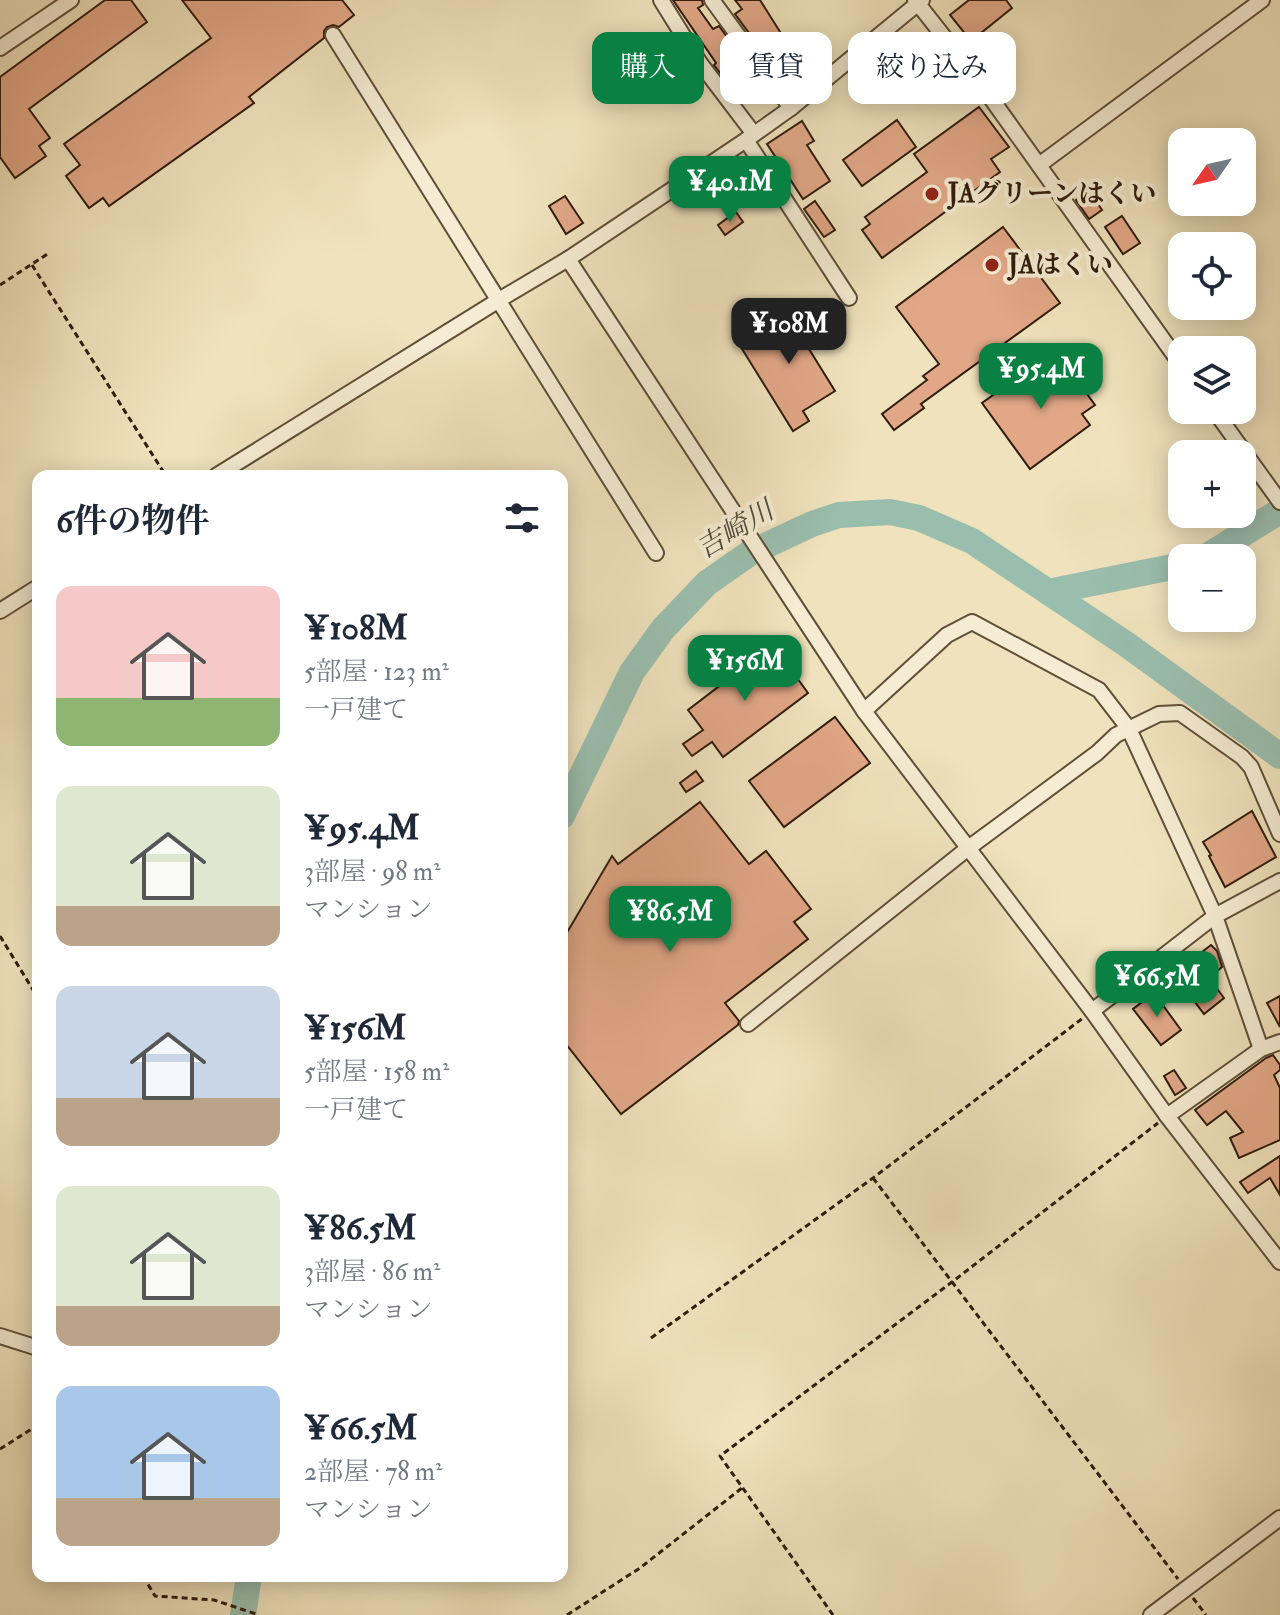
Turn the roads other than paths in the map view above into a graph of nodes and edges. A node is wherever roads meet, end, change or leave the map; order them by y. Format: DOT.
graph roads {
  1 [pos="71,0"];
  2 [pos="661,0"];
  3 [pos="712,0"];
  4 [pos="1262,0"];
  5 [pos="918,1"];
  6 [pos="333,35"];
  7 [pos="0,48"];
  8 [pos="791,108"];
  9 [pos="750,137"];
  10 [pos="1039,165"];
  11 [pos="568,259"];
  12 [pos="849,298"];
  13 [pos="499,300"];
  14 [pos="1168,346"];
  15 [pos="1224,424"];
  16 [pos="226,470"];
  17 [pos="1277,498"];
  18 [pos="656,553"];
  19 [pos="32,591"];
  20 [pos="0,611"];
  21 [pos="864,711"];
  22 [pos="1129,729"];
  23 [pos="1280,834"];
  24 [pos="967,849"];
  25 [pos="1280,881"];
  26 [pos="1215,916"];
  27 [pos="1092,1011"];
  28 [pos="748,1024"];
  29 [pos="1280,1043"];
  30 [pos="1261,1049"];
  31 [pos="1167,1116"];
  32 [pos="1280,1262"];
  33 [pos="0,1336"];
  34 [pos="32,1346"];
  35 [pos="1280,1518"];
  36 [pos="1151,1615"];
  1 -- 7 [label="street"];
  2 -- 9 [label="street"];
  3 -- 8 [label="street"];
  4 -- 10 [label="street"];
  5 -- 8 [label="street"];
  5 -- 10 [label="street"];
  6 -- 13 [label="street"];
  8 -- 9 [label="street"];
  9 -- 11 [label="street"];
  9 -- 12 [label="street"];
  10 -- 14 [label="street"];
  11 -- 13 [label="street"];
  11 -- 21 [label="street"];
  13 -- 16 [label="street"];
  13 -- 18 [label="street"];
  15 -- 17 [label="street"];
  19 -- 20 [label="street"];
  21 -- 22 [label="street"];
  21 -- 24 [label="street"];
  22 -- 23 [label="street"];
  22 -- 24 [label="street"];
  22 -- 26 [label="street"];
  24 -- 27 [label="street"];
  24 -- 28 [label="street"];
  25 -- 26 [label="street"];
  26 -- 27 [label="street"];
  26 -- 30 [label="street"];
  27 -- 31 [label="street"];
  29 -- 30 [label="street"];
  30 -- 31 [label="street"];
  31 -- 32 [label="street"];
  33 -- 34 [label="street"];
  35 -- 36 [label="street"];
}
